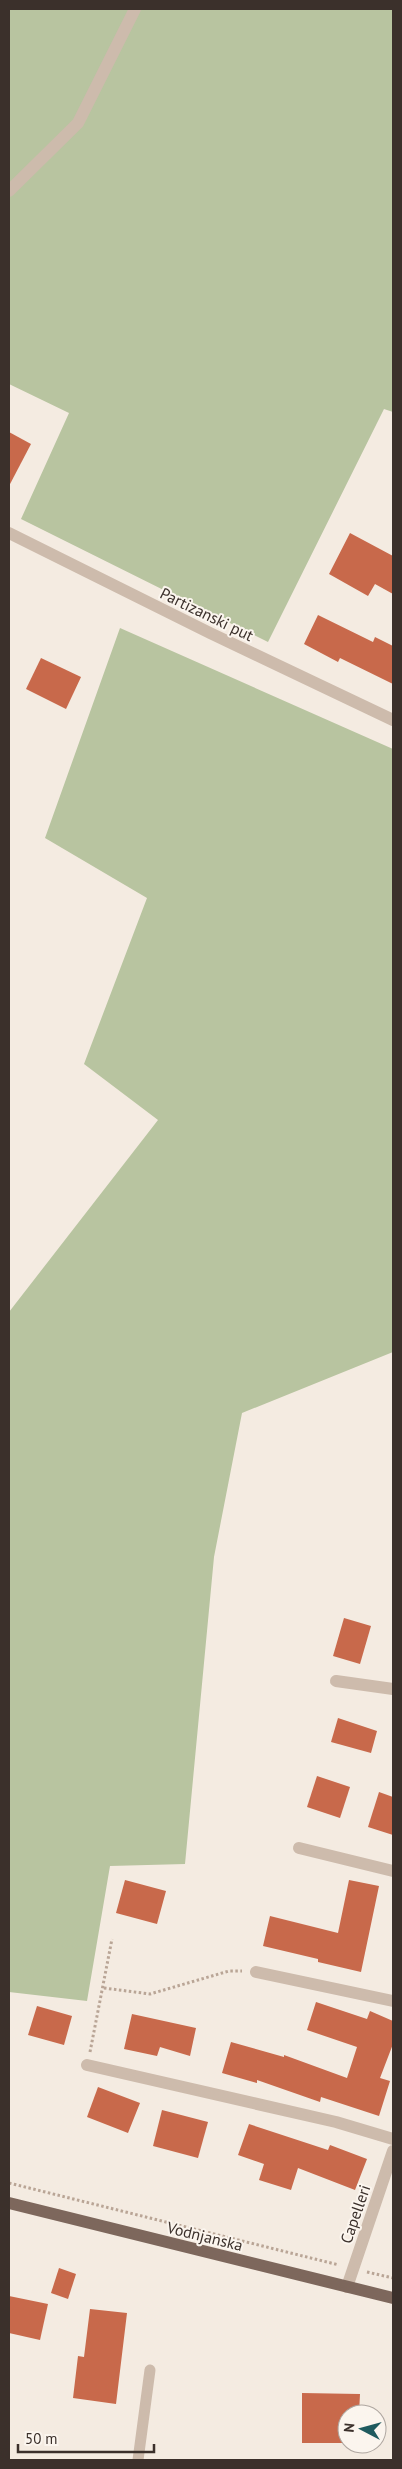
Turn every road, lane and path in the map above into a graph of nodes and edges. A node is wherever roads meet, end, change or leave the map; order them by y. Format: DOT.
graph roads {
  1 [pos="135,9"];
  2 [pos="11,186"];
  3 [pos="9,533"];
  4 [pos="393,720"];
  5 [pos="336,1681"];
  6 [pos="393,1689"];
  7 [pos="299,1848"];
  8 [pos="393,1871"];
  9 [pos="112,1939"];
  10 [pos="256,1972"];
  11 [pos="104,1988"];
  12 [pos="393,2002"];
  13 [pos="87,2065"];
  14 [pos="393,2139"];
  15 [pos="393,2151"];
  16 [pos="9,2183"];
  17 [pos="9,2203"];
  18 [pos="354,2268"];
  19 [pos="393,2278"];
  20 [pos="347,2287"];
  21 [pos="393,2298"];
  22 [pos="150,2370"];
  23 [pos="138,2460"];
  1 -- 2 [label="street"];
  3 -- 4 [label="street, Partizanski put"];
  5 -- 6 [label="street"];
  7 -- 8 [label="street"];
  9 -- 11 [label="path"];
  10 -- 11 [label="path"];
  10 -- 12 [label="street"];
  11 -- 13 [label="path"];
  13 -- 14 [label="street"];
  15 -- 18 [label="street, Capelleri"];
  16 -- 18 [label="path"];
  17 -- 20 [label="main road, Vodnjanska"];
  18 -- 19 [label="path"];
  18 -- 20 [label="street, Capelleri"];
  20 -- 21 [label="main road, Vodnjanska"];
  22 -- 23 [label="lane"];
}
